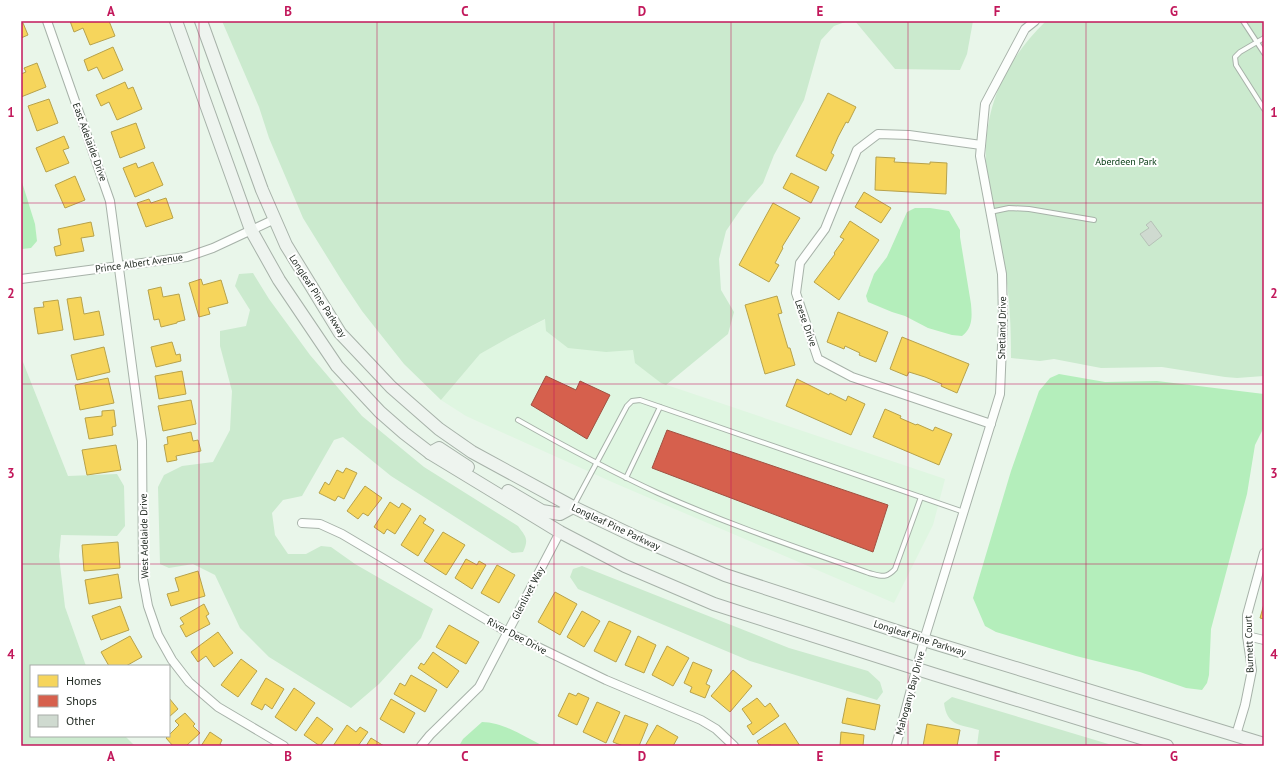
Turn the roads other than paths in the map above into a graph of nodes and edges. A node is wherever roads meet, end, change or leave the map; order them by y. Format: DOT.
graph roads {
  1 [pos="46,21"];
  2 [pos="176,21"];
  3 [pos="201,21"];
  4 [pos="1035,21"];
  5 [pos="1243,21"];
  6 [pos="1264,38"];
  7 [pos="1257,42"];
  8 [pos="1264,53"];
  9 [pos="1264,109"];
  10 [pos="981,145"];
  11 [pos="990,212"];
  12 [pos="275,219"];
  13 [pos="1094,220"];
  14 [pos="252,230"];
  15 [pos="119,266"];
  16 [pos="21,279"];
  17 [pos="660,407"];
  18 [pos="518,420"];
  19 [pos="991,424"];
  20 [pos="430,453"];
  21 [pos="597,464"];
  22 [pos="626,478"];
  23 [pos="920,497"];
  24 [pos="573,507"];
  25 [pos="964,512"];
  26 [pos="302,523"];
  27 [pos="560,532"];
  28 [pos="1264,554"];
  29 [pos="507,632"];
  30 [pos="1247,636"];
  31 [pos="924,640"];
  32 [pos="1264,640"];
  33 [pos="916,669"];
  34 [pos="1236,735"];
  35 [pos="1264,744"];
  36 [pos="284,746"];
  37 [pos="421,746"];
  38 [pos="734,746"];
  39 [pos="896,746"];
  40 [pos="1167,746"];
  1 -- 15 [label="street, East Adelaide Drive"];
  2 -- 14 [label="main road"];
  3 -- 12 [label="main road, Longleaf Pine Parkway"];
  4 -- 10 [label="street, Shetland Drive"];
  5 -- 7 [label="lane"];
  6 -- 7 [label="lane"];
  7 -- 8 [label="lane"];
  7 -- 9 [label="lane"];
  10 -- 11 [label="street, Shetland Drive"];
  10 -- 19 [label="street, Leese Drive"];
  11 -- 13 [label="lane"];
  11 -- 19 [label="street, Shetland Drive"];
  12 -- 14 [label="street, Prince Albert Avenue"];
  12 -- 24 [label="main road, Longleaf Pine Parkway"];
  14 -- 15 [label="street, Prince Albert Avenue"];
  14 -- 20 [label="main road"];
  15 -- 16 [label="street, Prince Albert Avenue"];
  15 -- 36 [label="street, West Adelaide Drive"];
  17 -- 21 [label="lane"];
  17 -- 22 [label="lane"];
  17 -- 23 [label="lane"];
  18 -- 21 [label="lane"];
  19 -- 25 [label="street, Shetland Drive"];
  20 -- 24 [label="main road"];
  20 -- 27 [label="main road"];
  21 -- 22 [label="lane"];
  21 -- 24 [label="lane"];
  22 -- 23 [label="lane"];
  23 -- 25 [label="lane"];
  24 -- 31 [label="main road, Longleaf Pine Parkway"];
  25 -- 31 [label="street, Shetland Drive"];
  26 -- 29 [label="street, River Dee Drive"];
  27 -- 29 [label="street, Glenlivet Way"];
  27 -- 33 [label="main road"];
  28 -- 30 [label="street, Burnett Court"];
  29 -- 37 [label="street, Glenlivet Way"];
  29 -- 38 [label="street, River Dee Drive"];
  30 -- 32 [label="street"];
  30 -- 34 [label="street, Burnett Court"];
  31 -- 33 [label="street, Mahogany Bay Drive"];
  31 -- 34 [label="main road, Longleaf Pine Parkway"];
  33 -- 39 [label="street, Mahogany Bay Drive"];
  33 -- 40 [label="main road"];
  34 -- 35 [label="main road, Longleaf Pine Parkway"];
}
